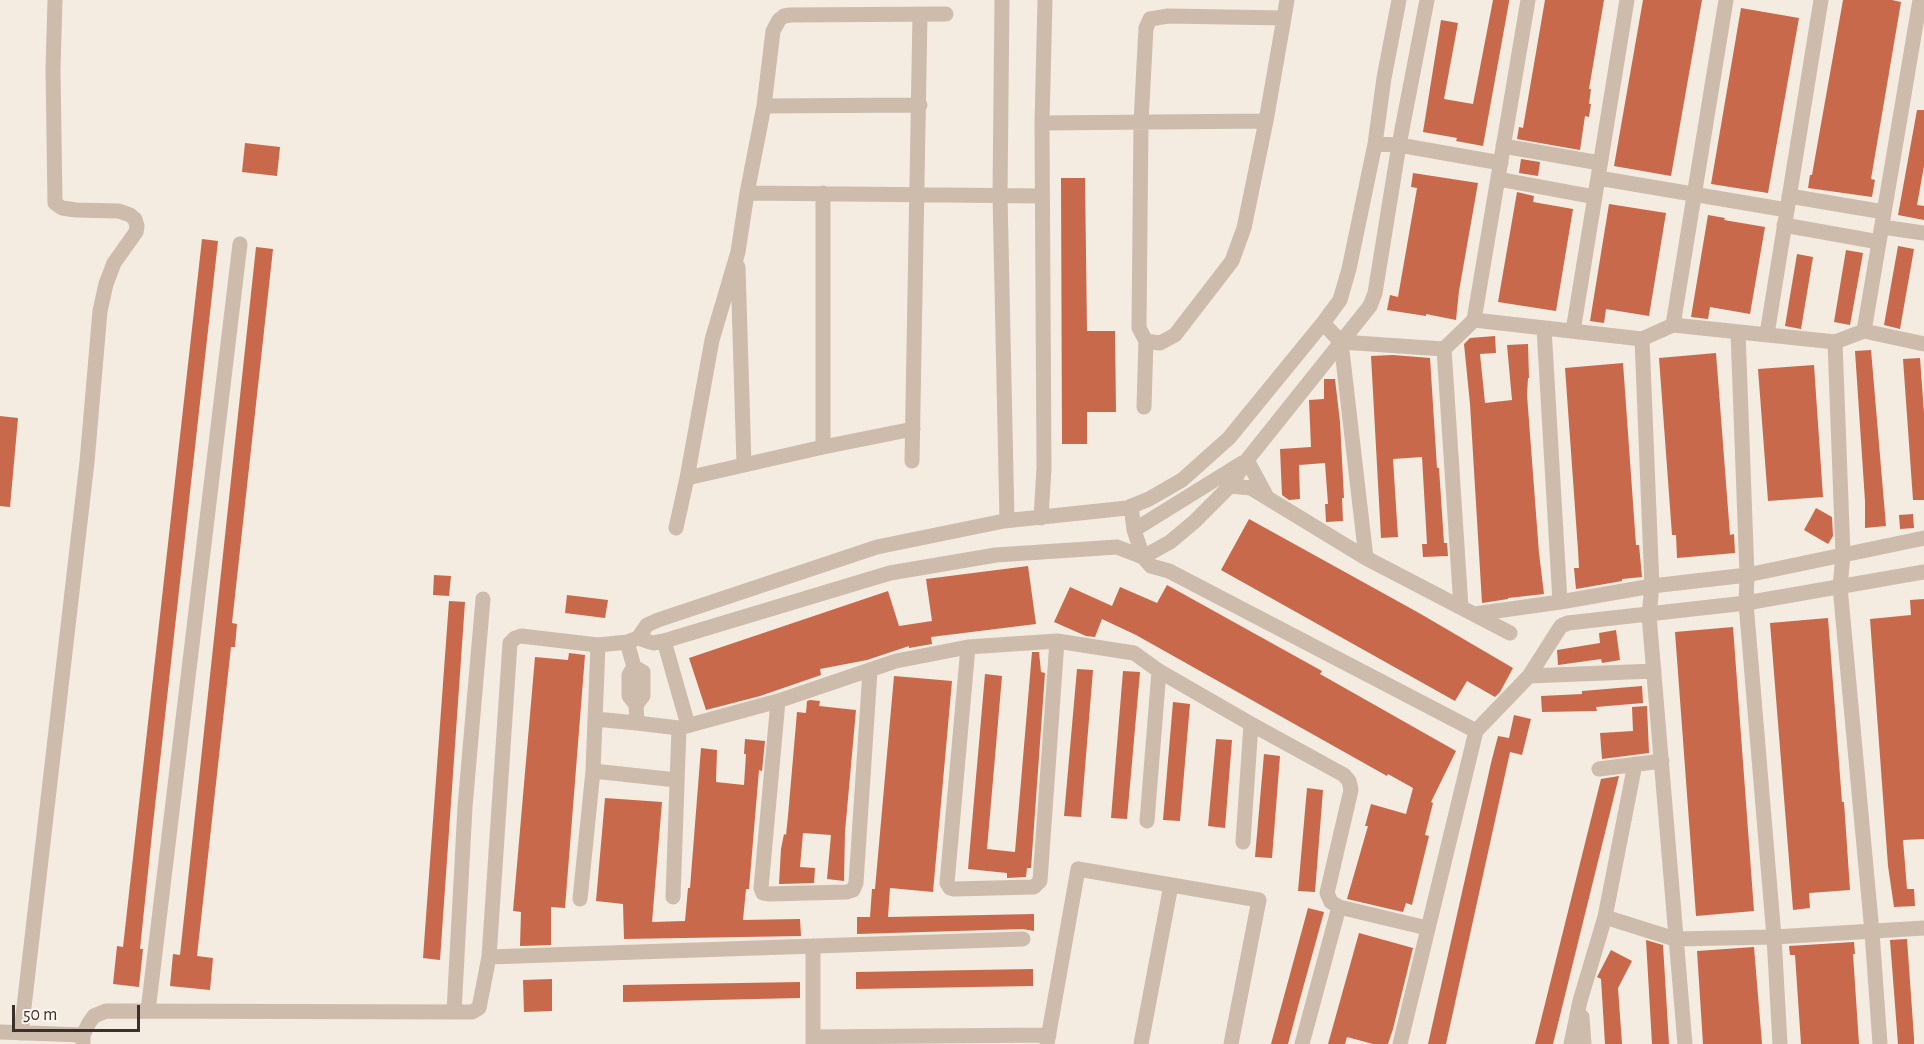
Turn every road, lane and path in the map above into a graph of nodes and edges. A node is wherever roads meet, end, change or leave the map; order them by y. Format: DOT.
graph roads {
  1 [pos="55,0"];
  2 [pos="1002,0"];
  3 [pos="1045,0"];
  4 [pos="1287,0"];
  5 [pos="1399,0"];
  6 [pos="1438,0"];
  7 [pos="1528,0"];
  8 [pos="1627,0"];
  9 [pos="1726,0"];
  10 [pos="1821,0"];
  11 [pos="1920,0"];
  12 [pos="1426,5"];
  13 [pos="920,14"];
  14 [pos="946,14"];
  15 [pos="1284,18"];
  16 [pos="920,105"];
  17 [pos="764,106"];
  18 [pos="1266,121"];
  19 [pos="1141,122"];
  20 [pos="1042,123"];
  21 [pos="1376,144"];
  22 [pos="1399,145"];
  23 [pos="1503,146"];
  24 [pos="1501,163"];
  25 [pos="1599,171"];
  26 [pos="1498,179"];
  27 [pos="747,193"];
  28 [pos="822,194"];
  29 [pos="918,194"];
  30 [pos="1000,195"];
  31 [pos="1694,195"];
  32 [pos="1042,196"];
  33 [pos="1595,197"];
  34 [pos="1787,210"];
  35 [pos="1882,227"];
  36 [pos="1924,233"];
  37 [pos="240,244"];
  38 [pos="738,252"];
  39 [pos="1474,320"];
  40 [pos="1323,323"];
  41 [pos="1673,325"];
  42 [pos="1544,328"];
  43 [pos="1573,331"];
  44 [pos="1864,331"];
  45 [pos="1738,332"];
  46 [pos="1767,334"];
  47 [pos="1642,339"];
  48 [pos="1146,341"];
  49 [pos="1341,342"];
  50 [pos="1835,342"];
  51 [pos="1924,344"];
  52 [pos="1444,349"];
  53 [pos="1144,406"];
  54 [pos="913,429"];
  55 [pos="823,447"];
  56 [pos="1247,460"];
  57 [pos="912,461"];
  58 [pos="744,465"];
  59 [pos="687,478"];
  60 [pos="1230,486"];
  61 [pos="1268,498"];
  62 [pos="1131,506"];
  63 [pos="1041,518"];
  64 [pos="1007,520"];
  65 [pos="676,528"];
  66 [pos="1134,530"];
  67 [pos="1924,538"];
  68 [pos="1843,555"];
  69 [pos="1143,557"];
  70 [pos="1366,558"];
  71 [pos="1924,572"];
  72 [pos="1747,575"];
  73 [pos="1652,586"];
  74 [pos="1840,587"];
  75 [pos="483,598"];
  76 [pos="1560,602"];
  77 [pos="1746,603"];
  78 [pos="1461,607"];
  79 [pos="1475,614"];
  80 [pos="1649,615"];
  81 [pos="1510,633"];
  82 [pos="633,640"];
  83 [pos="664,641"];
  84 [pos="1057,641"];
  85 [pos="597,645"];
  86 [pos="968,647"];
  87 [pos="870,670"];
  88 [pos="1159,670"];
  89 [pos="1654,670"];
  90 [pos="1528,676"];
  91 [pos="778,701"];
  92 [pos="595,719"];
  93 [pos="637,723"];
  94 [pos="1251,724"];
  95 [pos="684,727"];
  96 [pos="1476,730"];
  97 [pos="1662,761"];
  98 [pos="1635,764"];
  99 [pos="1599,769"];
  100 [pos="593,771"];
  101 [pos="677,780"];
  102 [pos="1147,821"];
  103 [pos="1243,842"];
  104 [pos="1171,885"];
  105 [pos="673,897"];
  106 [pos="580,898"];
  107 [pos="1339,907"];
  108 [pos="1605,917"];
  109 [pos="1427,928"];
  110 [pos="1924,928"];
  111 [pos="1872,932"];
  112 [pos="1774,937"];
  113 [pos="1023,939"];
  114 [pos="1675,939"];
  115 [pos="813,946"];
  116 [pos="489,957"];
  117 [pos="1580,1001"];
  118 [pos="148,1011"];
  119 [pos="454,1012"];
  120 [pos="0,1032"];
  121 [pos="21,1033"];
  122 [pos="1048,1039"];
  123 [pos="83,1040"];
  124 [pos="813,1041"];
  125 [pos="1142,1044"];
  126 [pos="1231,1044"];
  127 [pos="1302,1044"];
  128 [pos="1400,1044"];
  129 [pos="1571,1044"];
  130 [pos="1584,1044"];
  131 [pos="1685,1044"];
  132 [pos="1780,1044"];
  133 [pos="1880,1044"];
  1 -- 121 [label="street"];
  2 -- 30 [label="street"];
  3 -- 20 [label="street"];
  4 -- 15 [label="street"];
  5 -- 21 [label="street"];
  6 -- 12 [label="street"];
  7 -- 23 [label="street"];
  8 -- 25 [label="street"];
  9 -- 31 [label="street"];
  10 -- 34 [label="street"];
  11 -- 35 [label="street"];
  12 -- 22 [label="street"];
  13 -- 14 [label="street"];
  13 -- 16 [label="street"];
  13 -- 17 [label="street"];
  15 -- 18 [label="street"];
  15 -- 19 [label="street"];
  16 -- 17 [label="street"];
  16 -- 29 [label="street"];
  17 -- 27 [label="street"];
  18 -- 19 [label="street"];
  18 -- 48 [label="street"];
  19 -- 20 [label="street"];
  19 -- 48 [label="street"];
  20 -- 32 [label="street"];
  21 -- 22 [label="street"];
  21 -- 40 [label="street"];
  22 -- 24 [label="street"];
  22 -- 49 [label="street"];
  23 -- 24 [label="street"];
  23 -- 25 [label="street"];
  24 -- 26 [label="street"];
  25 -- 31 [label="street"];
  25 -- 33 [label="street"];
  26 -- 33 [label="street"];
  26 -- 39 [label="street"];
  27 -- 28 [label="street"];
  27 -- 38 [label="street"];
  28 -- 29 [label="street"];
  28 -- 55 [label="street"];
  29 -- 30 [label="street"];
  29 -- 54 [label="street"];
  30 -- 32 [label="street"];
  30 -- 64 [label="street"];
  31 -- 34 [label="street"];
  31 -- 41 [label="street"];
  32 -- 63 [label="street"];
  33 -- 43 [label="street"];
  34 -- 35 [label="street"];
  34 -- 35 [label="street"];
  34 -- 46 [label="street"];
  35 -- 36 [label="street"];
  35 -- 44 [label="street"];
  37 -- 118 [label="street"];
  38 -- 58 [label="street"];
  38 -- 59 [label="street"];
  39 -- 42 [label="street"];
  39 -- 52 [label="street"];
  40 -- 49 [label="street"];
  40 -- 62 [label="street"];
  41 -- 45 [label="street"];
  41 -- 47 [label="street"];
  42 -- 43 [label="street"];
  42 -- 76 [label="street"];
  43 -- 47 [label="street"];
  44 -- 50 [label="street"];
  44 -- 51 [label="street"];
  45 -- 46 [label="street"];
  45 -- 72 [label="street"];
  46 -- 50 [label="street"];
  47 -- 73 [label="street"];
  48 -- 53 [label="street"];
  49 -- 52 [label="street"];
  49 -- 56 [label="street"];
  49 -- 70 [label="street"];
  50 -- 68 [label="street"];
  52 -- 78 [label="street"];
  54 -- 55 [label="street"];
  54 -- 57 [label="street"];
  55 -- 58 [label="street"];
  56 -- 60 [label="street"];
  56 -- 61 [label="street"];
  56 -- 66 [label="street"];
  58 -- 59 [label="street"];
  59 -- 65 [label="street"];
  60 -- 61 [label="street"];
  60 -- 69 [label="street"];
  61 -- 70 [label="street"];
  62 -- 63 [label="street"];
  62 -- 66 [label="street"];
  63 -- 64 [label="street"];
  64 -- 82 [label="street"];
  66 -- 69 [label="street"];
  67 -- 68 [label="street"];
  68 -- 72 [label="street"];
  68 -- 74 [label="street"];
  69 -- 83 [label="street"];
  69 -- 96 [label="street"];
  70 -- 78 [label="street"];
  71 -- 74 [label="street"];
  72 -- 73 [label="street"];
  72 -- 77 [label="street"];
  73 -- 76 [label="street"];
  73 -- 80 [label="street"];
  74 -- 77 [label="street"];
  74 -- 111 [label="street"];
  75 -- 119 [label="street"];
  76 -- 79 [label="street"];
  77 -- 80 [label="street"];
  77 -- 112 [label="street"];
  78 -- 79 [label="street"];
  79 -- 81 [label="street"];
  80 -- 89 [label="street"];
  80 -- 90 [label="street"];
  82 -- 83 [label="street"];
  82 -- 85 [label="street"];
  82 -- 93 [label="street"];
  83 -- 95 [label="street"];
  84 -- 86 [label="street"];
  84 -- 86 [label="street"];
  84 -- 88 [label="street"];
  85 -- 92 [label="street"];
  85 -- 116 [label="street"];
  86 -- 87 [label="street"];
  87 -- 91 [label="street"];
  87 -- 91 [label="street"];
  88 -- 94 [label="street"];
  88 -- 102 [label="street"];
  89 -- 90 [label="street"];
  89 -- 97 [label="street"];
  90 -- 96 [label="street"];
  91 -- 95 [label="street"];
  92 -- 93 [label="street"];
  92 -- 100 [label="street"];
  93 -- 95 [label="street"];
  94 -- 103 [label="street"];
  94 -- 107 [label="street"];
  95 -- 101 [label="street"];
  96 -- 109 [label="street"];
  97 -- 98 [label="street"];
  97 -- 114 [label="street"];
  98 -- 99 [label="street"];
  98 -- 108 [label="street"];
  100 -- 101 [label="street"];
  100 -- 106 [label="street"];
  101 -- 105 [label="street"];
  104 -- 122 [label="street"];
  104 -- 125 [label="street"];
  104 -- 126 [label="street"];
  107 -- 109 [label="street"];
  107 -- 127 [label="street"];
  108 -- 114 [label="street"];
  108 -- 117 [label="street"];
  109 -- 128 [label="street"];
  110 -- 111 [label="street"];
  111 -- 112 [label="street"];
  111 -- 133 [label="street"];
  112 -- 114 [label="street"];
  112 -- 132 [label="street"];
  113 -- 115 [label="street"];
  114 -- 131 [label="street"];
  115 -- 116 [label="street"];
  115 -- 124 [label="street"];
  116 -- 119 [label="street"];
  117 -- 129 [label="street"];
  117 -- 130 [label="street"];
  118 -- 119 [label="street"];
  118 -- 123 [label="street"];
  120 -- 121 [label="street"];
  121 -- 123 [label="street"];
  122 -- 124 [label="street"];
}
